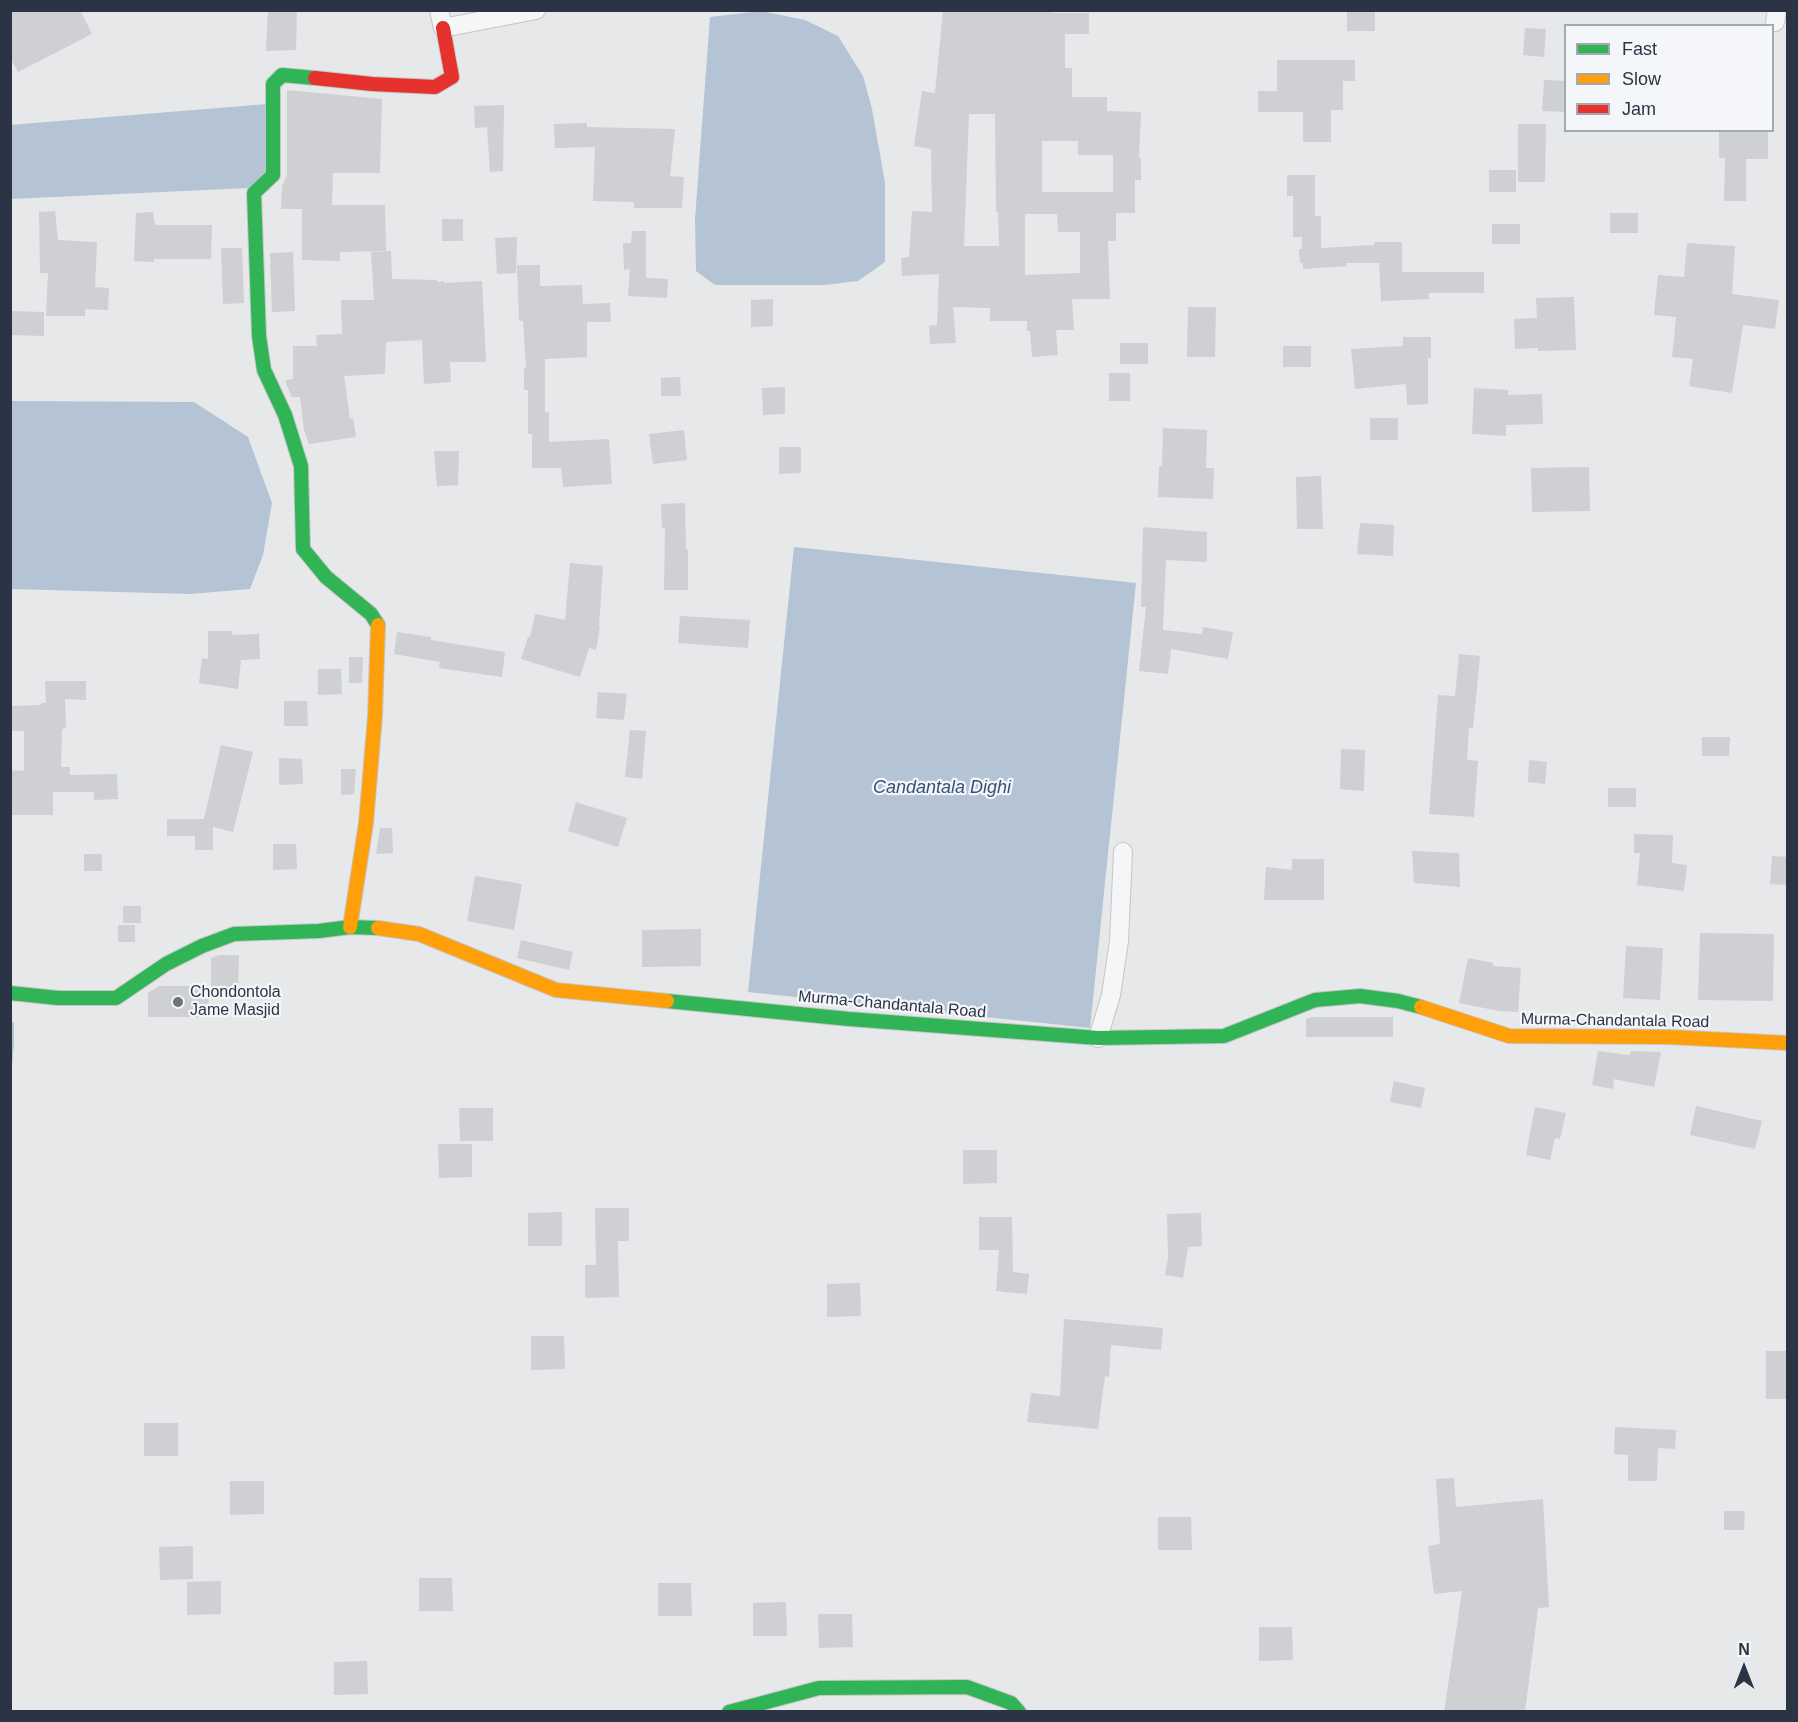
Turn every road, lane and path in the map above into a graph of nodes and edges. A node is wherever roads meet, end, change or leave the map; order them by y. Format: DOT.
graph roads {
  1 [pos="536,10"];
  2 [pos="441,19"];
  3 [pos="1123,852"];
  4 [pos="350,927"];
  5 [pos="10,993"];
  6 [pos="1098,1038"];
  7 [pos="1788,1043"];
  8 [pos="729,1712"];
  9 [pos="1019,1712"];
  1 -- 2 [label="street"];
  2 -- 4 [label="street"];
  3 -- 6 [label="street"];
  4 -- 5 [label="street, Murma-Chandantala Road"];
  4 -- 6 [label="street, Murma-Chandantala Road"];
  6 -- 7 [label="street, Murma-Chandantala Road"];
  8 -- 9 [label="street"];
}
